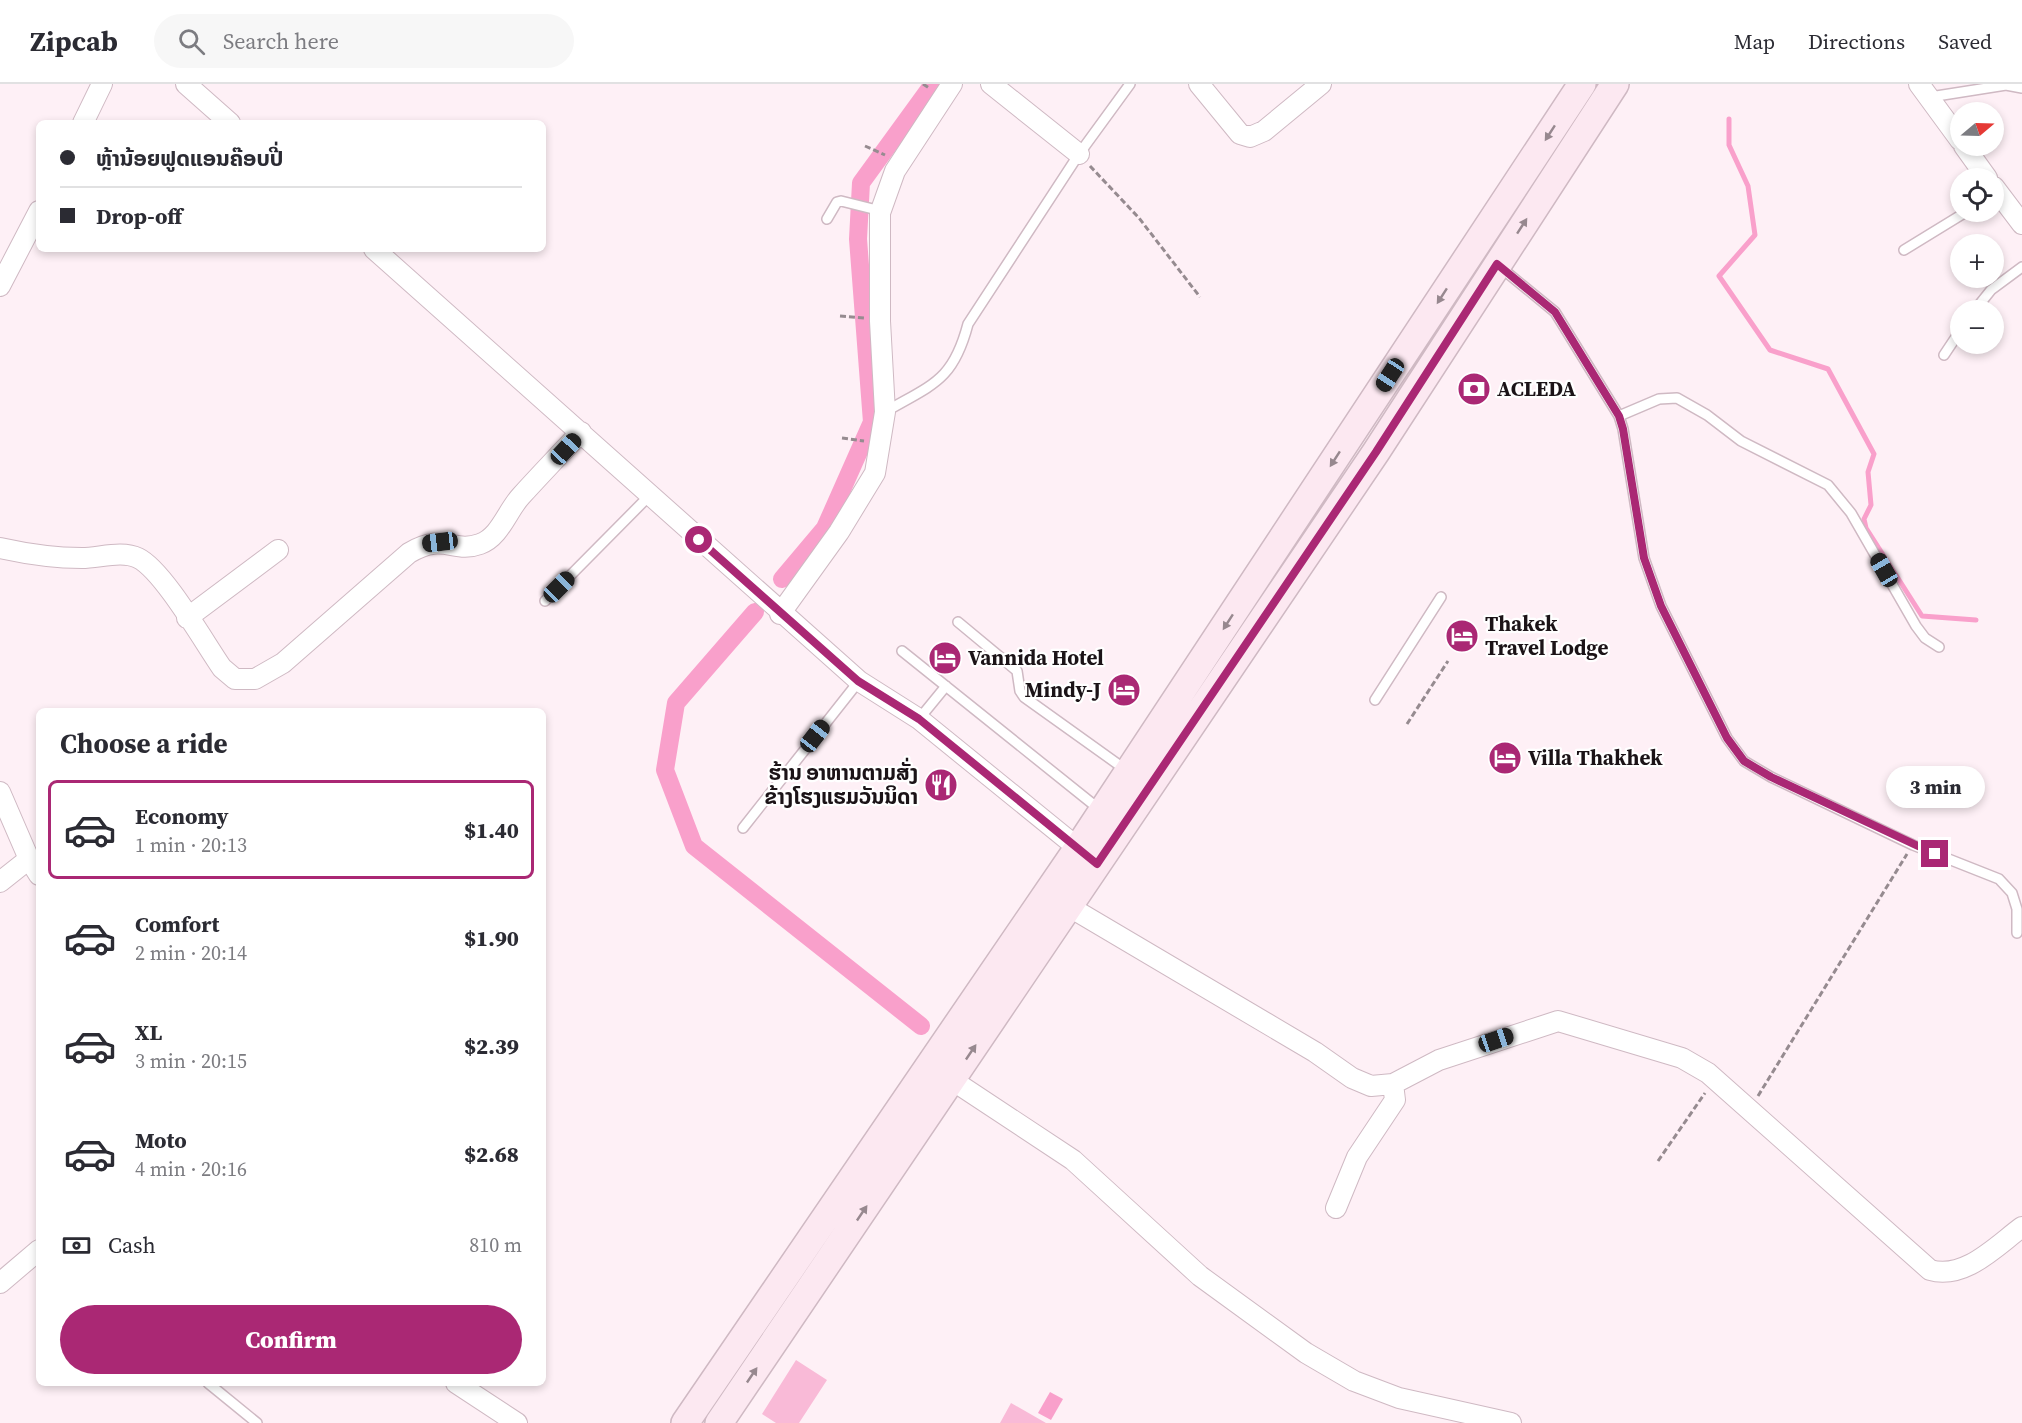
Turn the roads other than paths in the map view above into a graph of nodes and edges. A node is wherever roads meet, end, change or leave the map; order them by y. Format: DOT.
graph roads {
  1 [pos="102,84"];
  2 [pos="186,84"];
  3 [pos="952,84"];
  4 [pos="992,84"];
  5 [pos="1130,84"];
  6 [pos="1199,84"];
  7 [pos="1320,84"];
  8 [pos="1582,84"];
  9 [pos="1615,84"];
  10 [pos="2022,88"];
  11 [pos="1925,90"];
  12 [pos="84,120"];
  13 [pos="227,120"];
  14 [pos="1950,126"];
  15 [pos="1079,154"];
  16 [pos="2004,202"];
  17 [pos="881,211"];
  18 [pos="36,218"];
  19 [pos="827,219"];
  20 [pos="1950,222"];
  21 [pos="2022,224"];
  22 [pos="1904,250"];
  23 [pos="377,252"];
  24 [pos="1497,264"];
  25 [pos="2022,267"];
  26 [pos="0,286"];
  27 [pos="1983,300"];
  28 [pos="1950,346"];
  29 [pos="1944,355"];
  30 [pos="885,412"];
  31 [pos="1619,416"];
  32 [pos="581,432"];
  33 [pos="649,496"];
  34 [pos="0,548"];
  35 [pos="278,550"];
  36 [pos="1440,597"];
  37 [pos="545,601"];
  38 [pos="780,614"];
  39 [pos="187,618"];
  40 [pos="958,622"];
  41 [pos="1939,647"];
  42 [pos="902,651"];
  43 [pos="858,681"];
  44 [pos="946,686"];
  45 [pos="1375,700"];
  46 [pos="919,719"];
  47 [pos="1128,772"];
  48 [pos="0,792"];
  49 [pos="1102,812"];
  50 [pos="743,828"];
  51 [pos="1087,856"];
  52 [pos="34,867"];
  53 [pos="0,882"];
  54 [pos="1068,906"];
  55 [pos="2017,933"];
  56 [pos="952,1080"];
  57 [pos="1393,1084"];
  58 [pos="1336,1208"];
  59 [pos="2022,1227"];
  60 [pos="36,1253"];
  61 [pos="0,1283"];
  62 [pos="212,1386"];
  63 [pos="461,1386"];
  64 [pos="257,1423"];
  65 [pos="517,1423"];
  66 [pos="685,1423"];
  67 [pos="719,1423"];
  68 [pos="1511,1423"];
  1 -- 12 [label="street"];
  2 -- 13 [label="street"];
  3 -- 17 [label="street"];
  4 -- 15 [label="street"];
  5 -- 15 [label="lane"];
  6 -- 7 [label="street"];
  8 -- 47 [label="main road, one-way"];
  24 -- 9 [label="main road, one-way"];
  10 -- 11 [label="lane"];
  11 -- 14 [label="street"];
  15 -- 30 [label="lane"];
  16 -- 21 [label="street"];
  17 -- 19 [label="lane"];
  17 -- 30 [label="street"];
  18 -- 26 [label="street"];
  20 -- 22 [label="lane"];
  23 -- 32 [label="street"];
  24 -- 31 [label="lane"];
  24 -- 51 [label="main road"];
  25 -- 27 [label="lane"];
  28 -- 29 [label="lane"];
  30 -- 38 [label="street"];
  31 -- 41 [label="lane"];
  31 -- 55 [label="lane"];
  32 -- 33 [label="street"];
  32 -- 39 [label="street"];
  33 -- 37 [label="lane"];
  33 -- 38 [label="street"];
  34 -- 39 [label="street"];
  35 -- 39 [label="street"];
  36 -- 45 [label="lane"];
  38 -- 43 [label="street"];
  40 -- 47 [label="lane"];
  42 -- 44 [label="lane"];
  43 -- 46 [label="street"];
  43 -- 50 [label="lane"];
  44 -- 46 [label="lane"];
  44 -- 49 [label="lane"];
  46 -- 51 [label="street"];
  47 -- 49 [label="main road"];
  48 -- 52 [label="street"];
  49 -- 51 [label="main road"];
  51 -- 54 [label="main road"];
  51 -- 66 [label="main road"];
  52 -- 53 [label="street"];
  56 -- 54 [label="main road, one-way"];
  54 -- 57 [label="street"];
  67 -- 56 [label="main road, one-way"];
  56 -- 68 [label="street"];
  57 -- 58 [label="street"];
  57 -- 59 [label="street"];
  60 -- 61 [label="street"];
  62 -- 64 [label="lane"];
  63 -- 65 [label="street"];
}
